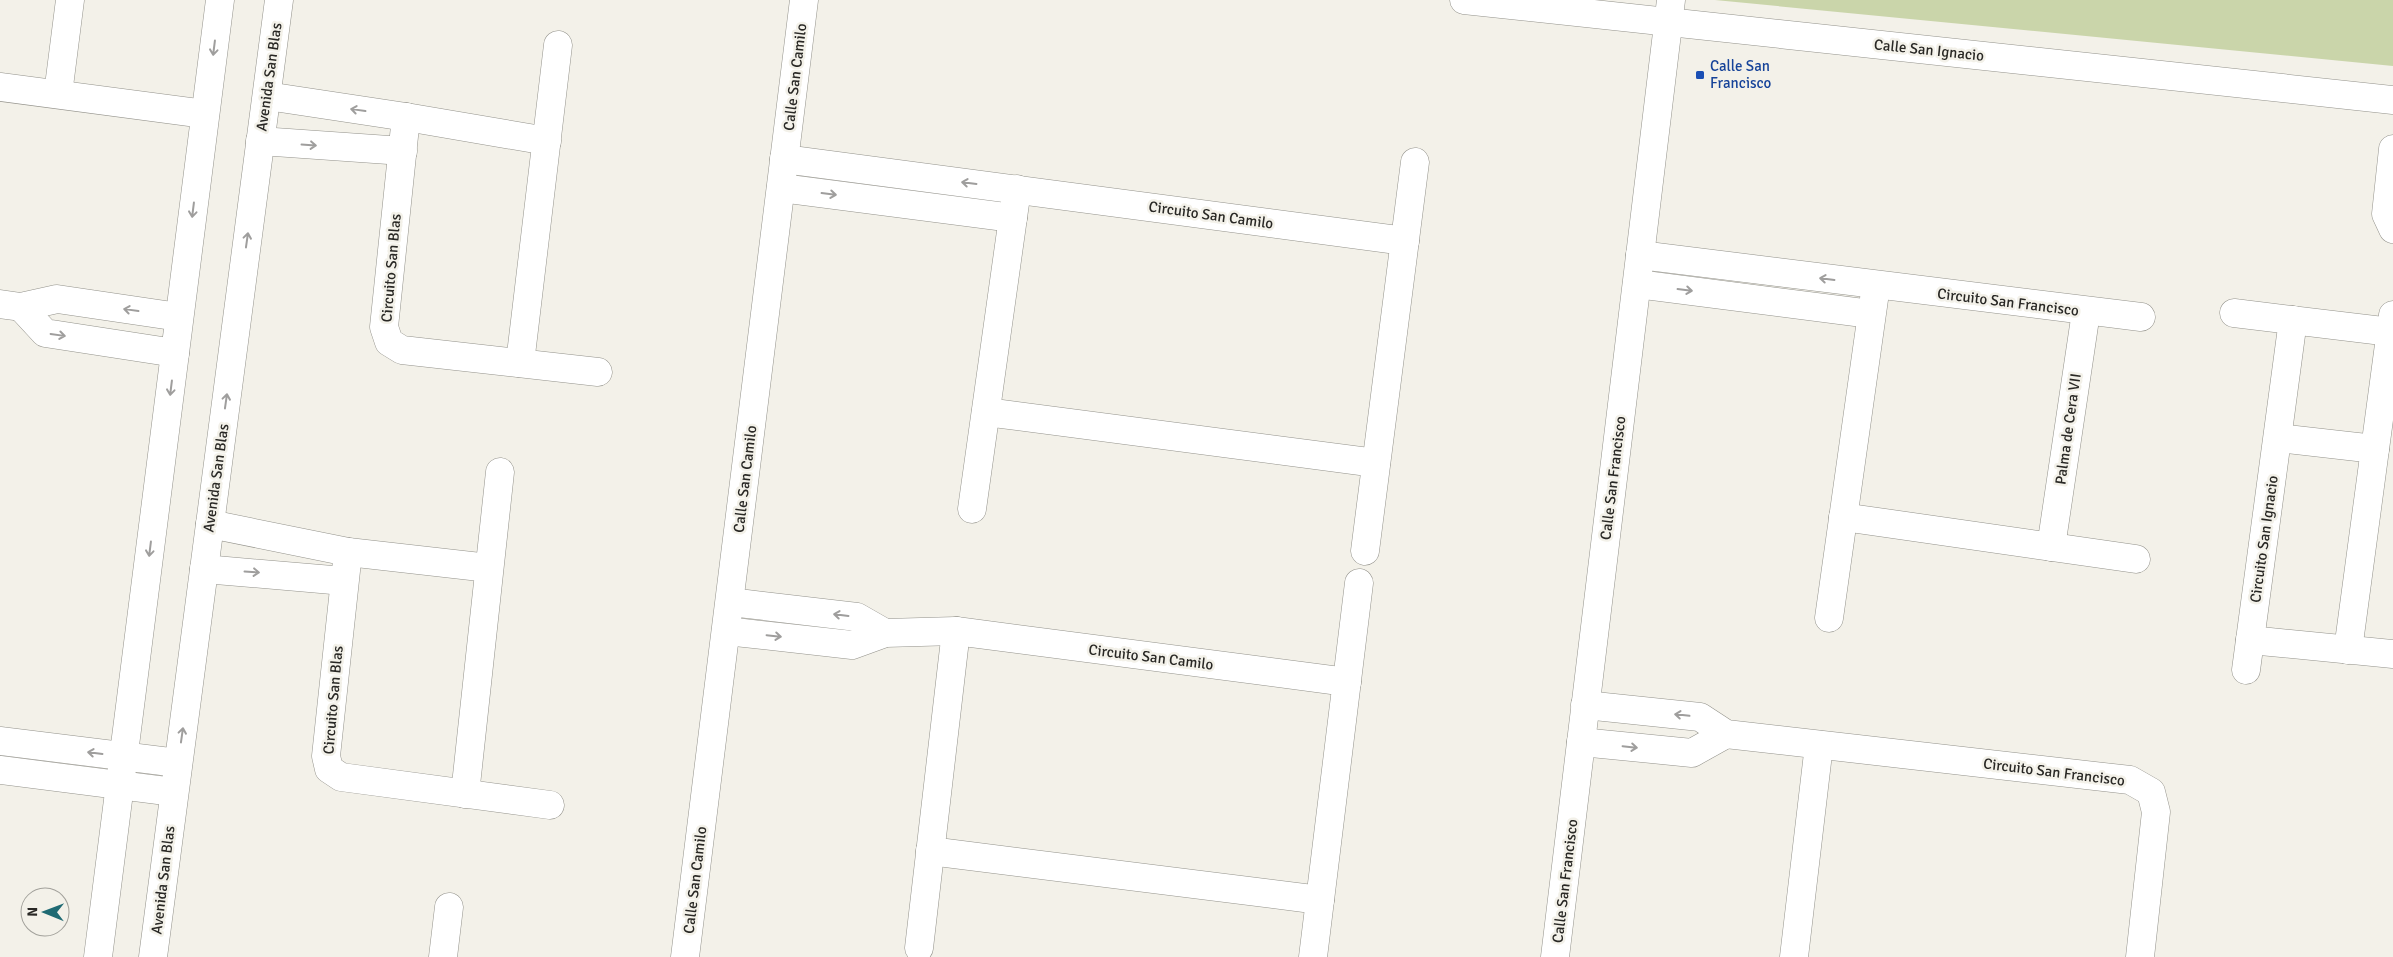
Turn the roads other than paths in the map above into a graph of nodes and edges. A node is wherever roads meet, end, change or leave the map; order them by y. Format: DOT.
graph roads {
  1 [pos="70,0"];
  2 [pos="220,0"];
  3 [pos="279,0"];
  4 [pos="804,0"];
  5 [pos="1464,0"];
  6 [pos="1670,11"];
  7 [pos="558,45"];
  8 [pos="0,87"];
  9 [pos="58,94"];
  10 [pos="266,96"];
  11 [pos="2393,100"];
  12 [pos="205,114"];
  13 [pos="406,116"];
  14 [pos="547,140"];
  15 [pos="260,141"];
  16 [pos="2393,149"];
  17 [pos="403,151"];
  18 [pos="784,158"];
  19 [pos="1415,162"];
  20 [pos="781,188"];
  21 [pos="1017,189"];
  22 [pos="1013,218"];
  23 [pos="2393,229"];
  24 [pos="1405,241"];
  25 [pos="1640,255"];
  26 [pos="1637,284"];
  27 [pos="1876,285"];
  28 [pos="11,306"];
  29 [pos="2086,312"];
  30 [pos="2234,312"];
  31 [pos="1871,314"];
  32 [pos="179,317"];
  33 [pos="2141,317"];
  34 [pos="2293,320"];
  35 [pos="2392,324"];
  36 [pos="175,353"];
  37 [pos="520,363"];
  38 [pos="598,372"];
  39 [pos="986,412"];
  40 [pos="2278,438"];
  41 [pos="2375,449"];
  42 [pos="1376,463"];
  43 [pos="500,472"];
  44 [pos="972,509"];
  45 [pos="1843,517"];
  46 [pos="210,524"];
  47 [pos="2051,547"];
  48 [pos="1365,551"];
  49 [pos="348,552"];
  50 [pos="2136,559"];
  51 [pos="489,568"];
  52 [pos="204,569"];
  53 [pos="344,581"];
  54 [pos="1360,583"];
  55 [pos="730,602"];
  56 [pos="1829,618"];
  57 [pos="726,631"];
  58 [pos="956,631"];
  59 [pos="885,633"];
  60 [pos="2250,640"];
  61 [pos="2348,650"];
  62 [pos="2393,654"];
  63 [pos="2246,670"];
  64 [pos="1347,682"];
  65 [pos="1586,705"];
  66 [pos="1726,734"];
  67 [pos="0,741"];
  68 [pos="1581,742"];
  69 [pos="1819,745"];
  70 [pos="124,757"];
  71 [pos="178,763"];
  72 [pos="0,770"];
  73 [pos="120,785"];
  74 [pos="174,792"];
  75 [pos="466,794"];
  76 [pos="550,805"];
  77 [pos="930,851"];
  78 [pos="1320,900"];
  79 [pos="449,907"];
  80 [pos="919,948"];
  81 [pos="98,957"];
  82 [pos="152,957"];
  83 [pos="443,957"];
  84 [pos="685,957"];
  85 [pos="1313,957"];
  86 [pos="1555,957"];
  87 [pos="1794,957"];
  88 [pos="2140,957"];
  1 -- 9 [label="street"];
  2 -- 12 [label="street, one-way"];
  3 -- 10 [label="street, Avenida San Blas"];
  4 -- 18 [label="street, Calle San Camilo"];
  5 -- 6 [label="street, Calle San Ignacio"];
  6 -- 11 [label="street, Calle San Ignacio"];
  6 -- 25 [label="street, Calle San Francisco"];
  7 -- 14 [label="street"];
  8 -- 9 [label="street"];
  9 -- 12 [label="street"];
  13 -- 10 [label="street, one-way"];
  10 -- 15 [label="street, Avenida San Blas"];
  12 -- 32 [label="street, one-way"];
  13 -- 14 [label="street"];
  13 -- 17 [label="street, Circuito San Blas"];
  14 -- 37 [label="street"];
  15 -- 17 [label="street, one-way"];
  46 -- 15 [label="street, Avenida San Blas, one-way"];
  16 -- 23 [label="street"];
  17 -- 37 [label="street, Circuito San Blas"];
  18 -- 20 [label="street, Calle San Camilo"];
  21 -- 18 [label="street, Circuito San Camilo, one-way"];
  19 -- 24 [label="street"];
  20 -- 22 [label="street, one-way"];
  20 -- 55 [label="street, Calle San Camilo"];
  21 -- 22 [label="street"];
  21 -- 24 [label="street, Circuito San Camilo"];
  22 -- 39 [label="street"];
  24 -- 42 [label="street"];
  25 -- 26 [label="street, Calle San Francisco"];
  27 -- 25 [label="street, Circuito San Francisco, one-way"];
  26 -- 31 [label="street, one-way"];
  26 -- 65 [label="street, Calle San Francisco"];
  27 -- 29 [label="street, Circuito San Francisco"];
  27 -- 31 [label="street"];
  32 -- 28 [label="street, one-way"];
  28 -- 36 [label="street, one-way"];
  29 -- 33 [label="street, Circuito San Francisco"];
  29 -- 47 [label="street, Palma de Cera VII"];
  30 -- 34 [label="street"];
  31 -- 45 [label="street"];
  32 -- 36 [label="street"];
  34 -- 35 [label="street"];
  34 -- 40 [label="street, Circuito San Ignacio"];
  35 -- 41 [label="street"];
  36 -- 70 [label="street, one-way"];
  37 -- 38 [label="street, Circuito San Blas"];
  39 -- 42 [label="street"];
  39 -- 44 [label="street"];
  40 -- 41 [label="street"];
  40 -- 60 [label="street, Circuito San Ignacio"];
  41 -- 61 [label="street"];
  42 -- 48 [label="street"];
  43 -- 51 [label="street"];
  45 -- 47 [label="street"];
  45 -- 56 [label="street"];
  46 -- 49 [label="street"];
  46 -- 52 [label="street, Avenida San Blas"];
  47 -- 50 [label="street"];
  49 -- 51 [label="street"];
  49 -- 53 [label="street, Circuito San Blas"];
  51 -- 75 [label="street"];
  52 -- 53 [label="street, one-way"];
  71 -- 52 [label="street, Avenida San Blas, one-way"];
  53 -- 75 [label="street, Circuito San Blas"];
  54 -- 64 [label="street"];
  55 -- 57 [label="street, Calle San Camilo"];
  59 -- 55 [label="street, one-way"];
  57 -- 59 [label="street, Circuito San Camilo, one-way"];
  57 -- 84 [label="street, Calle San Camilo"];
  58 -- 59 [label="street, Circuito San Camilo"];
  58 -- 64 [label="street, Circuito San Camilo"];
  58 -- 77 [label="street"];
  60 -- 61 [label="street"];
  60 -- 63 [label="street, Circuito San Ignacio"];
  61 -- 62 [label="street"];
  64 -- 78 [label="street"];
  66 -- 65 [label="street, Circuito San Francisco, one-way"];
  65 -- 68 [label="street, Calle San Francisco"];
  68 -- 66 [label="street, one-way"];
  66 -- 69 [label="street, Circuito San Francisco"];
  70 -- 67 [label="street, one-way"];
  68 -- 86 [label="street, Calle San Francisco"];
  69 -- 87 [label="street"];
  69 -- 88 [label="street, Circuito San Francisco"];
  70 -- 71 [label="street"];
  70 -- 73 [label="street"];
  71 -- 74 [label="street, Avenida San Blas"];
  72 -- 73 [label="street"];
  73 -- 74 [label="street"];
  73 -- 81 [label="street"];
  74 -- 82 [label="street, Avenida San Blas"];
  75 -- 76 [label="street, Circuito San Blas"];
  77 -- 78 [label="street"];
  77 -- 80 [label="street"];
  78 -- 85 [label="street"];
  79 -- 83 [label="street"];
}
